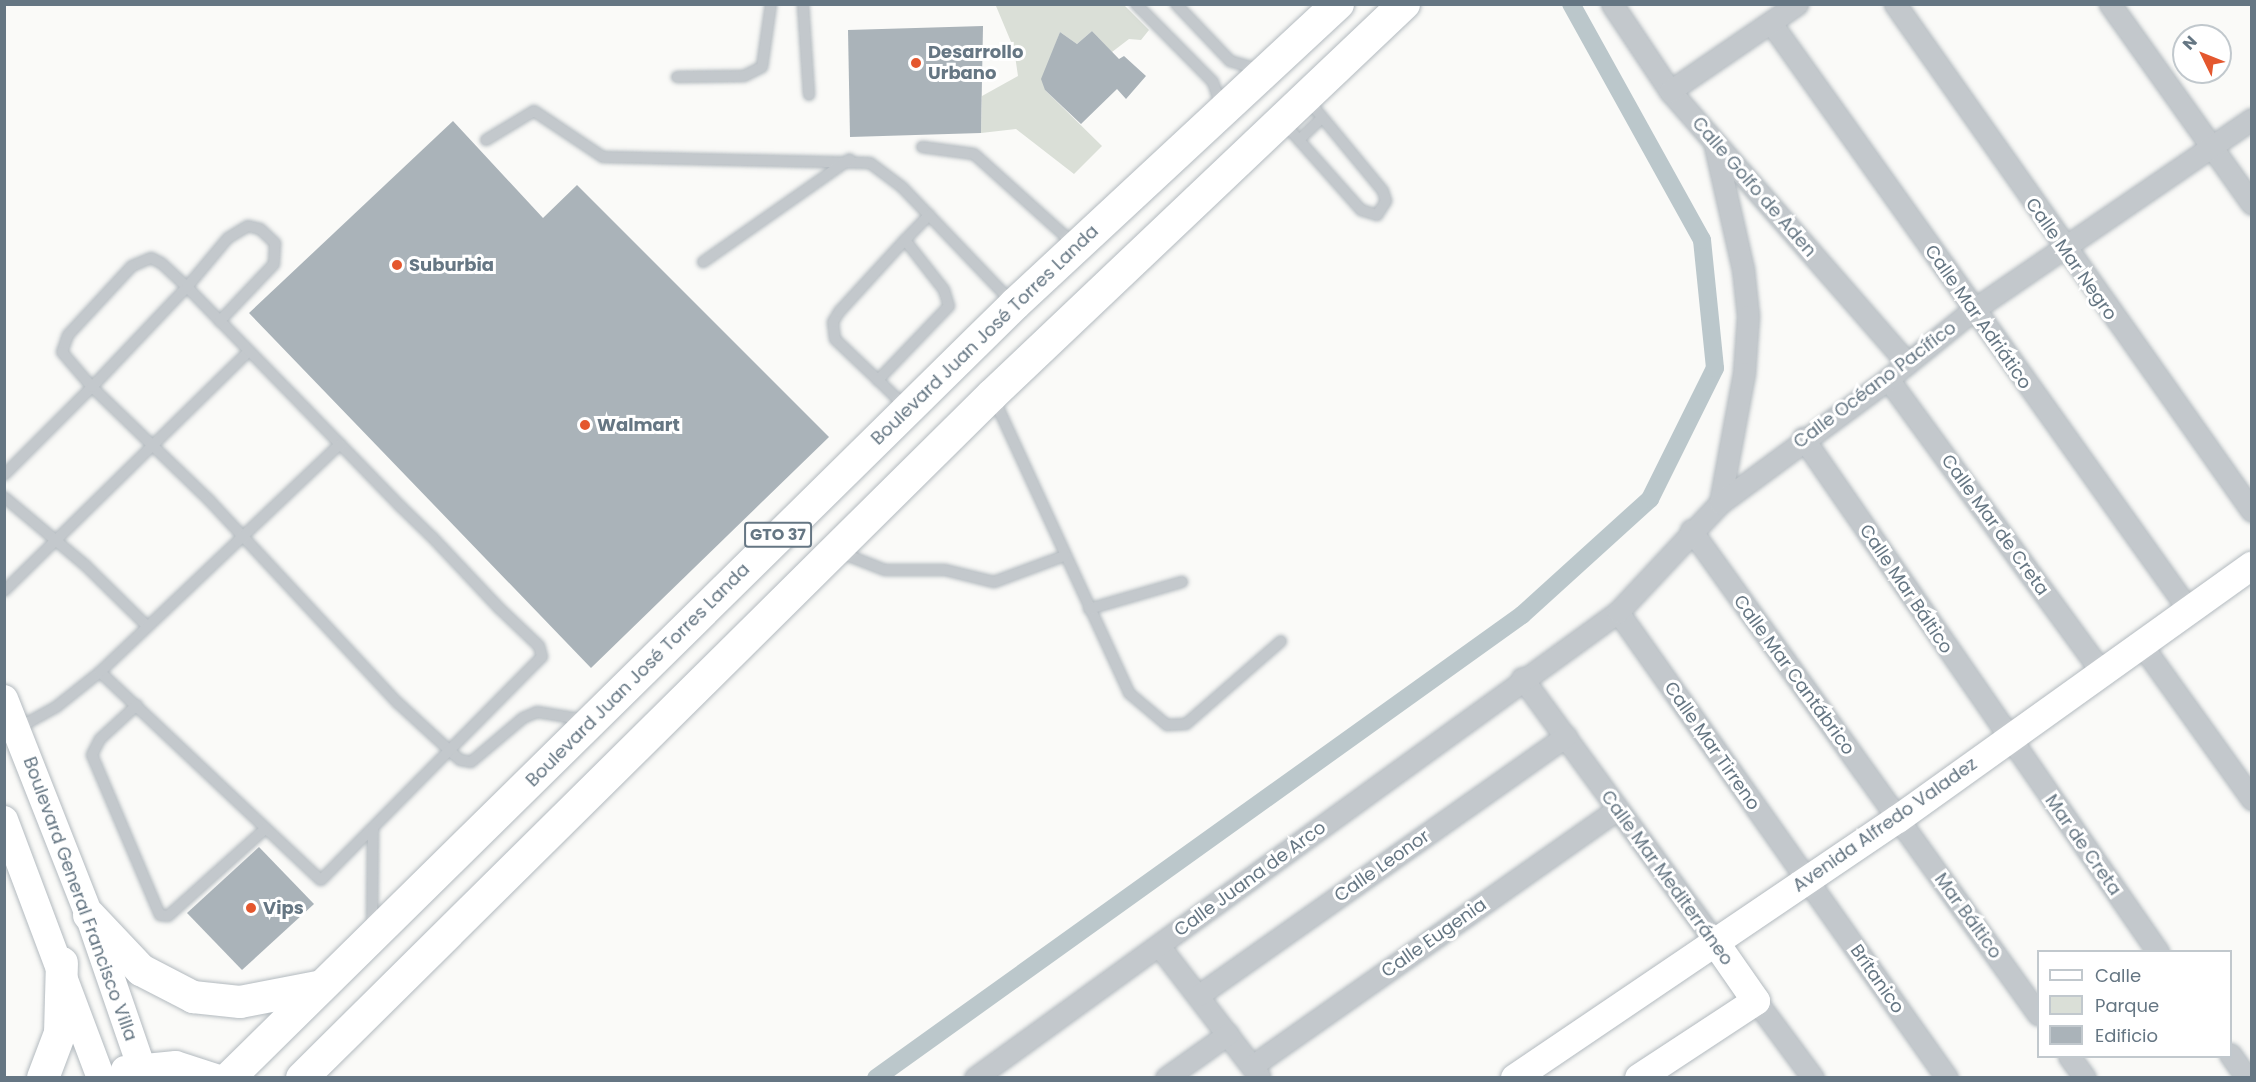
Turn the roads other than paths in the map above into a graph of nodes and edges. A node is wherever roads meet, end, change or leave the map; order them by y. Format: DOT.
graph roads {
  1 [pos="771,4"];
  2 [pos="803,4"];
  3 [pos="1136,4"];
  4 [pos="1176,4"];
  5 [pos="1338,4"];
  6 [pos="1404,4"];
  7 [pos="1612,4"];
  8 [pos="1797,4"];
  9 [pos="1894,4"];
  10 [pos="2110,4"];
  11 [pos="1771,23"];
  12 [pos="1267,71"];
  13 [pos="677,77"];
  14 [pos="1670,91"];
  15 [pos="809,95"];
  16 [pos="1314,107"];
  17 [pos="1223,114"];
  18 [pos="2252,119"];
  19 [pos="1290,130"];
  20 [pos="486,140"];
  21 [pos="1715,142"];
  22 [pos="922,147"];
  23 [pos="2211,148"];
  24 [pos="850,159"];
  25 [pos="2252,204"];
  26 [pos="929,215"];
  27 [pos="905,240"];
  28 [pos="1077,246"];
  29 [pos="2064,249"];
  30 [pos="704,262"];
  31 [pos="187,287"];
  32 [pos="1015,304"];
  33 [pos="1973,310"];
  34 [pos="220,321"];
  35 [pos="249,351"];
  36 [pos="1907,363"];
  37 [pos="1888,379"];
  38 [pos="878,380"];
  39 [pos="92,387"];
  40 [pos="992,395"];
  41 [pos="907,408"];
  42 [pos="1803,438"];
  43 [pos="152,443"];
  44 [pos="340,444"];
  45 [pos="4,475"];
  46 [pos="4,497"];
  47 [pos="1720,503"];
  48 [pos="2252,511"];
  49 [pos="1691,530"];
  50 [pos="240,537"];
  51 [pos="55,540"];
  52 [pos="833,549"];
  53 [pos="1064,556"];
  54 [pos="2252,566"];
  55 [pos="1182,582"];
  56 [pos="4,591"];
  57 [pos="1089,609"];
  58 [pos="2188,609"];
  59 [pos="1618,612"];
  60 [pos="147,626"];
  61 [pos="1281,641"];
  62 [pos="2141,644"];
  63 [pos="100,672"];
  64 [pos="2102,672"];
  65 [pos="1522,678"];
  66 [pos="4,699"];
  67 [pos="137,705"];
  68 [pos="591,720"];
  69 [pos="10,731"];
  70 [pos="1566,736"];
  71 [pos="2008,739"];
  72 [pos="450,753"];
  73 [pos="2252,799"];
  74 [pos="1616,810"];
  75 [pos="1898,819"];
  76 [pos="4,820"];
  77 [pos="373,828"];
  78 [pos="265,829"];
  79 [pos="12,862"];
  80 [pos="1807,880"];
  81 [pos="89,915"];
  82 [pos="372,936"];
  83 [pos="1715,942"];
  84 [pos="1159,946"];
  85 [pos="2157,950"];
  86 [pos="62,963"];
  87 [pos="318,987"];
  88 [pos="1199,995"];
  89 [pos="1756,1001"];
  90 [pos="2037,1013"];
  91 [pos="362,1017"];
  92 [pos="1228,1034"];
  93 [pos="2232,1057"];
  94 [pos="2071,1058"];
  95 [pos="141,1066"];
  96 [pos="1256,1071"];
  97 [pos="43,1077"];
  98 [pos="101,1077"];
  99 [pos="108,1077"];
  100 [pos="216,1077"];
  101 [pos="229,1077"];
  102 [pos="302,1077"];
  103 [pos="331,1077"];
  104 [pos="975,1077"];
  105 [pos="1166,1077"];
  106 [pos="1515,1077"];
  107 [pos="1639,1077"];
  108 [pos="1813,1077"];
  109 [pos="1947,1077"];
  110 [pos="2085,1077"];
  111 [pos="2247,1077"];
  1 -- 13 [label="lane"];
  2 -- 15 [label="lane"];
  3 -- 17 [label="lane"];
  4 -- 12 [label="lane"];
  5 -- 12 [label="main road, Boulevard Juan José Torres Landa / GTO 37"];
  6 -- 16 [label="main road, GTO 37"];
  7 -- 14 [label="street, Calle Golfo de Aden"];
  8 -- 11 [label="street"];
  9 -- 29 [label="street, Calle Mar Negro"];
  10 -- 23 [label="street"];
  11 -- 14 [label="street"];
  11 -- 33 [label="street, Calle Mar Adriático"];
  12 -- 17 [label="main road, Boulevard Juan José Torres Landa / GTO 37"];
  14 -- 21 [label="street, Calle Golfo de Aden"];
  16 -- 19 [label="main road, GTO 37"];
  16 -- 19 [label="lane"];
  17 -- 28 [label="main road, Boulevard Juan José Torres Landa / GTO 37"];
  18 -- 23 [label="street, Calle Océano Pacífico"];
  19 -- 40 [label="main road, GTO 37"];
  20 -- 24 [label="lane"];
  21 -- 36 [label="street, Calle Golfo de Aden"];
  21 -- 47 [label="street"];
  22 -- 28 [label="lane"];
  23 -- 25 [label="street"];
  23 -- 29 [label="street, Calle Océano Pacífico"];
  24 -- 26 [label="lane"];
  24 -- 30 [label="lane"];
  26 -- 27 [label="lane"];
  26 -- 32 [label="lane"];
  27 -- 38 [label="lane"];
  27 -- 38 [label="lane"];
  28 -- 32 [label="main road, Boulevard Juan José Torres Landa / GTO 37"];
  29 -- 33 [label="street, Calle Océano Pacífico"];
  29 -- 48 [label="street, Calle Mar Negro"];
  31 -- 34 [label="lane"];
  31 -- 34 [label="lane"];
  31 -- 39 [label="lane"];
  31 -- 39 [label="lane"];
  32 -- 41 [label="main road, Boulevard Juan José Torres Landa / GTO 37"];
  33 -- 36 [label="street, Calle Océano Pacífico"];
  33 -- 58 [label="street, Calle Mar Adriático"];
  34 -- 35 [label="lane"];
  35 -- 43 [label="lane"];
  35 -- 44 [label="lane"];
  36 -- 37 [label="street, Calle Océano Pacífico"];
  37 -- 42 [label="street, Calle Océano Pacífico"];
  37 -- 64 [label="street, Calle Mar de Creta"];
  38 -- 41 [label="lane"];
  39 -- 43 [label="lane"];
  39 -- 45 [label="lane"];
  40 -- 52 [label="main road, GTO 37"];
  40 -- 53 [label="lane"];
  41 -- 68 [label="main road, Boulevard Juan José Torres Landa / GTO 37"];
  42 -- 47 [label="street, Calle Océano Pacífico"];
  42 -- 71 [label="street, Calle Mar Báltico"];
  43 -- 50 [label="lane"];
  43 -- 51 [label="lane"];
  44 -- 50 [label="lane"];
  44 -- 72 [label="lane"];
  46 -- 51 [label="lane"];
  47 -- 49 [label="street, Calle Océano Pacífico"];
  49 -- 59 [label="street, Calle Océano Pacífico"];
  49 -- 75 [label="street, Calle Mar Cantábrico"];
  50 -- 60 [label="lane"];
  50 -- 72 [label="lane"];
  51 -- 56 [label="lane"];
  51 -- 60 [label="lane"];
  52 -- 53 [label="lane"];
  52 -- 91 [label="main road, GTO 37"];
  53 -- 57 [label="lane"];
  54 -- 58 [label="street, Avenida Alfredo Valadez"];
  55 -- 57 [label="lane"];
  57 -- 61 [label="lane"];
  58 -- 62 [label="street, Avenida Alfredo Valadez"];
  59 -- 65 [label="street, Calle Océano Pacífico"];
  59 -- 80 [label="street, Calle Mar Tirreno"];
  60 -- 63 [label="lane"];
  62 -- 64 [label="street, Avenida Alfredo Valadez"];
  62 -- 73 [label="street"];
  63 -- 67 [label="lane"];
  63 -- 69 [label="lane"];
  64 -- 71 [label="street, Avenida Alfredo Valadez"];
  65 -- 70 [label="street, Calle Mar Mediterráneo"];
  65 -- 84 [label="street, Calle Juana de Arco"];
  66 -- 69 [label="street, Boulevard General Francisco Villa"];
  67 -- 78 [label="lane"];
  67 -- 78 [label="lane"];
  68 -- 72 [label="lane"];
  68 -- 82 [label="main road, Boulevard Juan José Torres Landa / GTO 37"];
  69 -- 81 [label="street, Boulevard General Francisco Villa"];
  70 -- 74 [label="street, Calle Mar Mediterráneo"];
  70 -- 88 [label="street, Calle Leonor"];
  71 -- 75 [label="street, Avenida Alfredo Valadez"];
  71 -- 85 [label="street, Mar de Creta"];
  72 -- 77 [label="lane"];
  74 -- 83 [label="street, Calle Mar Mediterráneo"];
  74 -- 96 [label="street, Calle Eugenia"];
  75 -- 80 [label="street, Avenida Alfredo Valadez"];
  75 -- 90 [label="street, Mar Báltico"];
  76 -- 79 [label="street"];
  77 -- 78 [label="lane"];
  77 -- 82 [label="lane"];
  79 -- 86 [label="street"];
  80 -- 83 [label="street, Avenida Alfredo Valadez"];
  80 -- 109 [label="street, Brítanico"];
  81 -- 87 [label="main road"];
  81 -- 95 [label="street, Boulevard General Francisco Villa"];
  82 -- 87 [label="main road, Boulevard Juan José Torres Landa / GTO 37"];
  83 -- 89 [label="street, Calle Mar Mediterráneo"];
  83 -- 106 [label="street, Avenida Alfredo Valadez"];
  84 -- 88 [label="street"];
  84 -- 104 [label="street, Calle Juana de Arco"];
  86 -- 97 [label="main road"];
  86 -- 98 [label="street"];
  87 -- 101 [label="main road, Boulevard Juan José Torres Landa / GTO 37"];
  88 -- 92 [label="street"];
  89 -- 107 [label="street"];
  89 -- 108 [label="street, Calle Mar Mediterráneo"];
  91 -- 102 [label="main road, GTO 37"];
  91 -- 103 [label="main road"];
  92 -- 96 [label="street"];
  92 -- 105 [label="street"];
  93 -- 111 [label="street"];
  94 -- 110 [label="street"];
  95 -- 99 [label="street"];
  95 -- 100 [label="street"];
}
